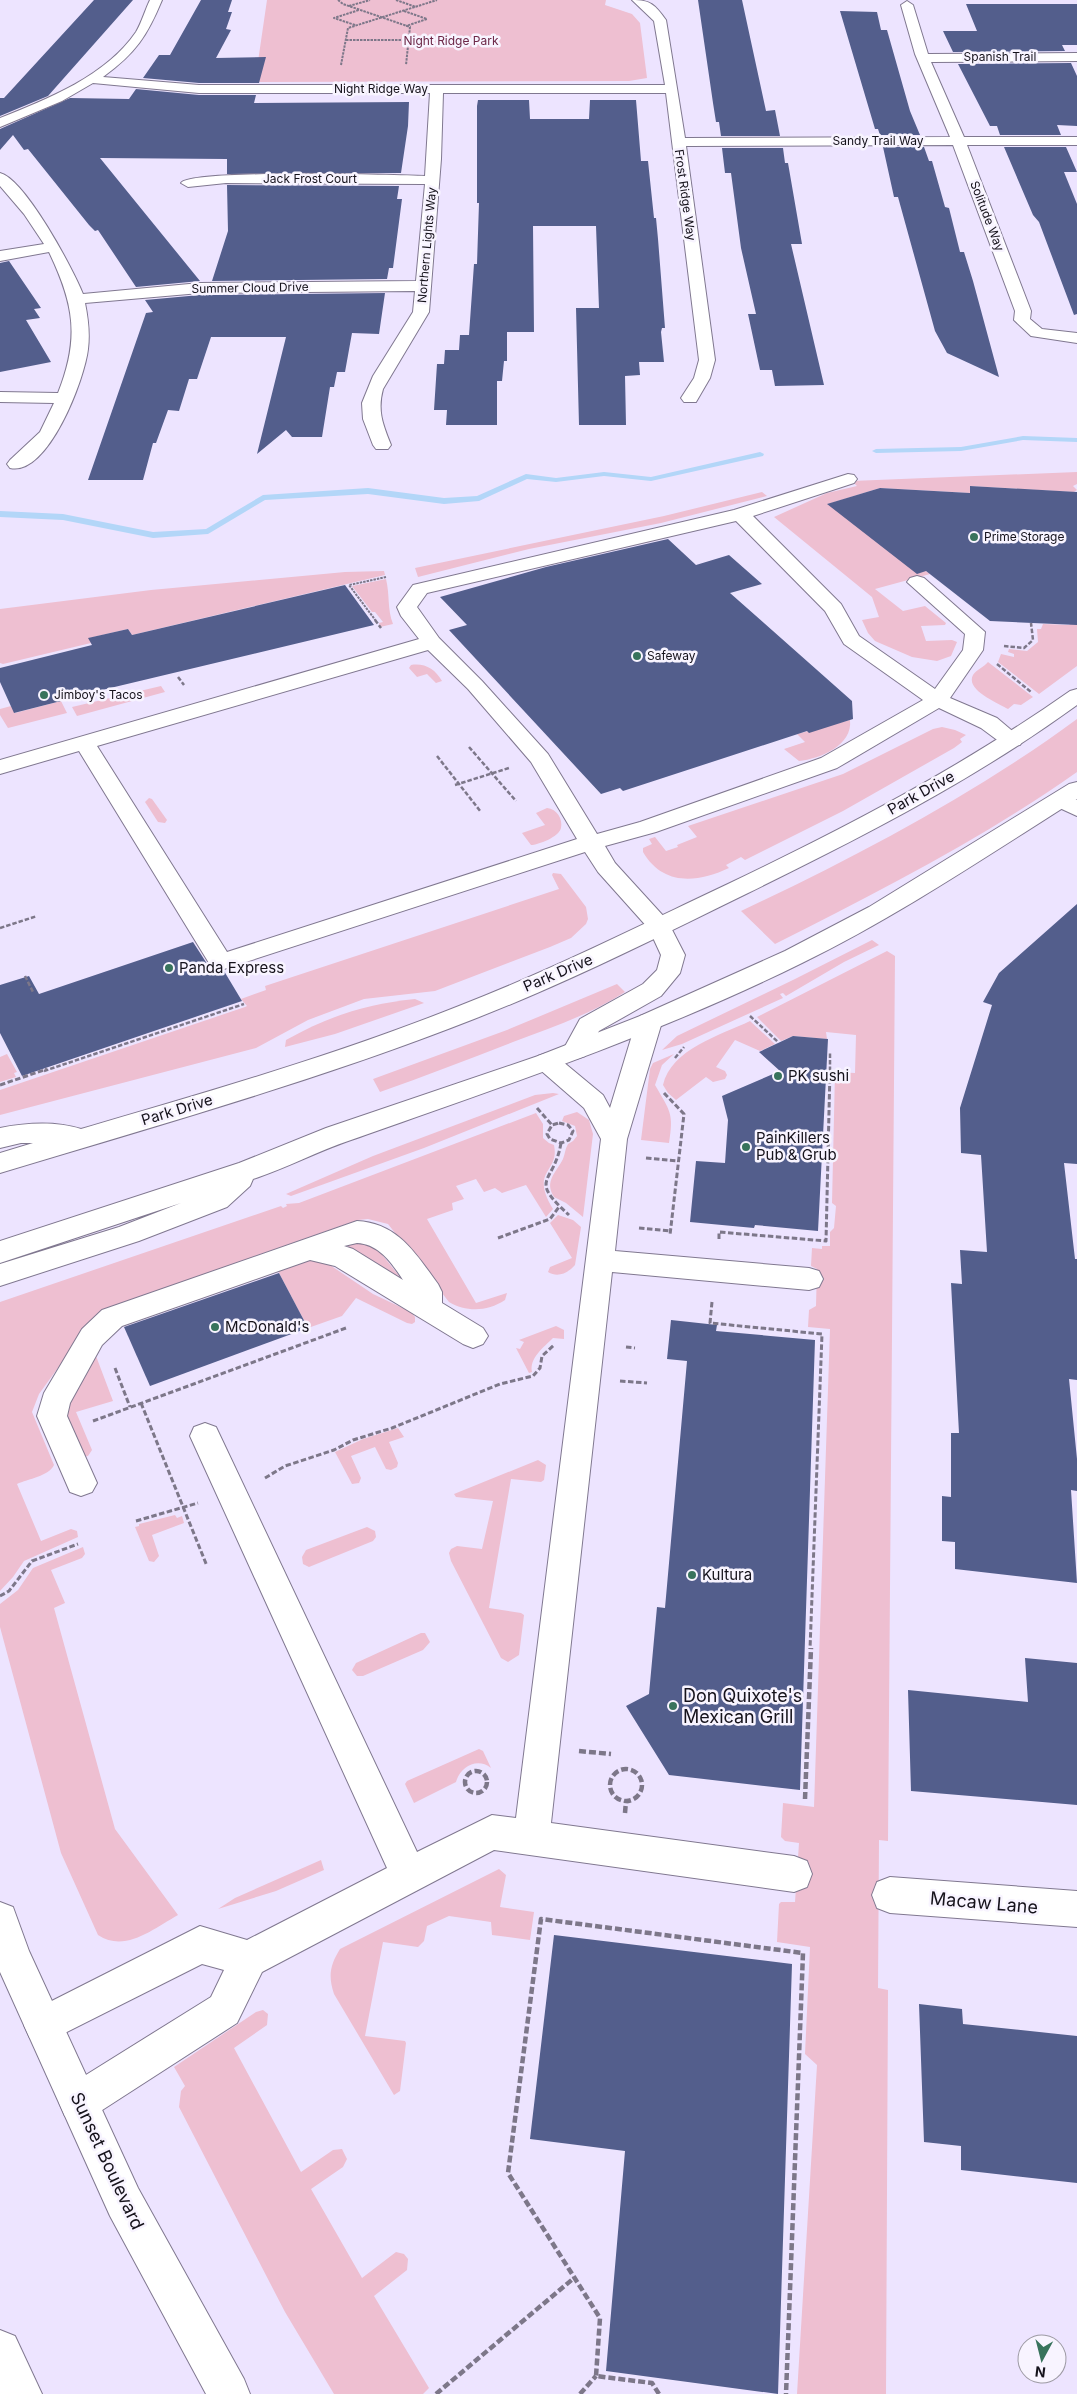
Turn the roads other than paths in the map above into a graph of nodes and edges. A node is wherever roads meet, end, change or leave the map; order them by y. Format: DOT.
graph roads {
  1 [pos="156,0"];
  2 [pos="638,0"];
  3 [pos="907,5"];
  4 [pos="1077,57"];
  5 [pos="923,58"];
  6 [pos="90,79"];
  7 [pos="437,89"];
  8 [pos="672,89"];
  9 [pos="0,123"];
  10 [pos="958,141"];
  11 [pos="1077,141"];
  12 [pos="678,142"];
  13 [pos="0,177"];
  14 [pos="432,180"];
  15 [pos="188,182"];
  16 [pos="53,247"];
  17 [pos="0,256"];
  18 [pos="422,286"];
  19 [pos="78,299"];
  20 [pos="1077,338"];
  21 [pos="0,397"];
  22 [pos="65,398"];
  23 [pos="690,398"];
  24 [pos="382,445"];
  25 [pos="16,464"];
  26 [pos="848,479"];
  27 [pos="740,514"];
  28 [pos="918,582"];
  29 [pos="432,642"];
  30 [pos="1077,695"];
  31 [pos="938,700"];
  32 [pos="1012,740"];
  33 [pos="85,743"];
  34 [pos="0,767"];
  35 [pos="1072,799"];
  36 [pos="592,842"];
  37 [pos="658,926"];
  38 [pos="649,1022"];
  39 [pos="576,1050"];
  40 [pos="547,1062"];
  41 [pos="87,1137"];
  42 [pos="0,1138"];
  43 [pos="614,1139"];
  44 [pos="0,1164"];
  45 [pos="249,1170"];
  46 [pos="0,1252"];
  47 [pos="600,1260"];
  48 [pos="0,1275"];
  49 [pos="809,1279"];
  50 [pos="473,1336"];
  51 [pos="205,1436"];
  52 [pos="81,1483"];
  53 [pos="531,1838"];
  54 [pos="794,1874"];
  55 [pos="409,1876"];
  56 [pos="890,1895"];
  57 [pos="1077,1909"];
  58 [pos="0,1920"];
  59 [pos="249,1959"];
  60 [pos="43,2025"];
  61 [pos="79,2102"];
  62 [pos="0,2351"];
  63 [pos="21,2394"];
  64 [pos="229,2394"];
  1 -- 6 [label="street"];
  2 -- 8 [label="street, Frost Ridge Way"];
  3 -- 5 [label="street, Solitude Way"];
  4 -- 5 [label="street, Spanish Trail"];
  5 -- 10 [label="street, Solitude Way"];
  6 -- 7 [label="street, Night Ridge Way"];
  6 -- 9 [label="street"];
  7 -- 8 [label="street, Night Ridge Way"];
  7 -- 14 [label="street, Northern Lights Way"];
  8 -- 12 [label="street, Frost Ridge Way"];
  10 -- 11 [label="street, Sandy Trail Way"];
  10 -- 12 [label="street, Sandy Trail Way"];
  10 -- 20 [label="street, Solitude Way"];
  12 -- 23 [label="street, Frost Ridge Way"];
  13 -- 16 [label="street"];
  14 -- 15 [label="street, Jack Frost Court"];
  14 -- 18 [label="street, Northern Lights Way"];
  16 -- 17 [label="street"];
  16 -- 19 [label="street"];
  18 -- 19 [label="street, Summer Cloud Drive"];
  18 -- 24 [label="street, Northern Lights Way"];
  19 -- 22 [label="street"];
  21 -- 22 [label="street"];
  22 -- 25 [label="street"];
  26 -- 27 [label="street"];
  27 -- 29 [label="street"];
  27 -- 31 [label="street"];
  28 -- 31 [label="street"];
  29 -- 33 [label="street"];
  29 -- 36 [label="street"];
  30 -- 32 [label="street, Park Drive"];
  31 -- 32 [label="street"];
  31 -- 36 [label="street"];
  32 -- 37 [label="street, Park Drive"];
  33 -- 34 [label="street"];
  33 -- 36 [label="street"];
  35 -- 38 [label="street"];
  36 -- 37 [label="street"];
  37 -- 39 [label="street"];
  37 -- 41 [label="street, Park Drive"];
  38 -- 39 [label="street"];
  38 -- 43 [label="street"];
  39 -- 40 [label="street"];
  40 -- 43 [label="street"];
  40 -- 45 [label="street"];
  41 -- 42 [label="street"];
  41 -- 44 [label="street, Park Drive"];
  43 -- 47 [label="street"];
  45 -- 46 [label="street"];
  45 -- 48 [label="street"];
  47 -- 49 [label="street"];
  47 -- 53 [label="street"];
  50 -- 52 [label="street"];
  51 -- 55 [label="street"];
  53 -- 54 [label="street"];
  53 -- 55 [label="street"];
  55 -- 59 [label="street"];
  56 -- 57 [label="street, Macaw Lane"];
  58 -- 60 [label="street, Sunset Boulevard"];
  59 -- 60 [label="street"];
  59 -- 61 [label="street"];
  60 -- 61 [label="street, Sunset Boulevard"];
  61 -- 64 [label="street, Sunset Boulevard"];
  62 -- 63 [label="street"];
}
